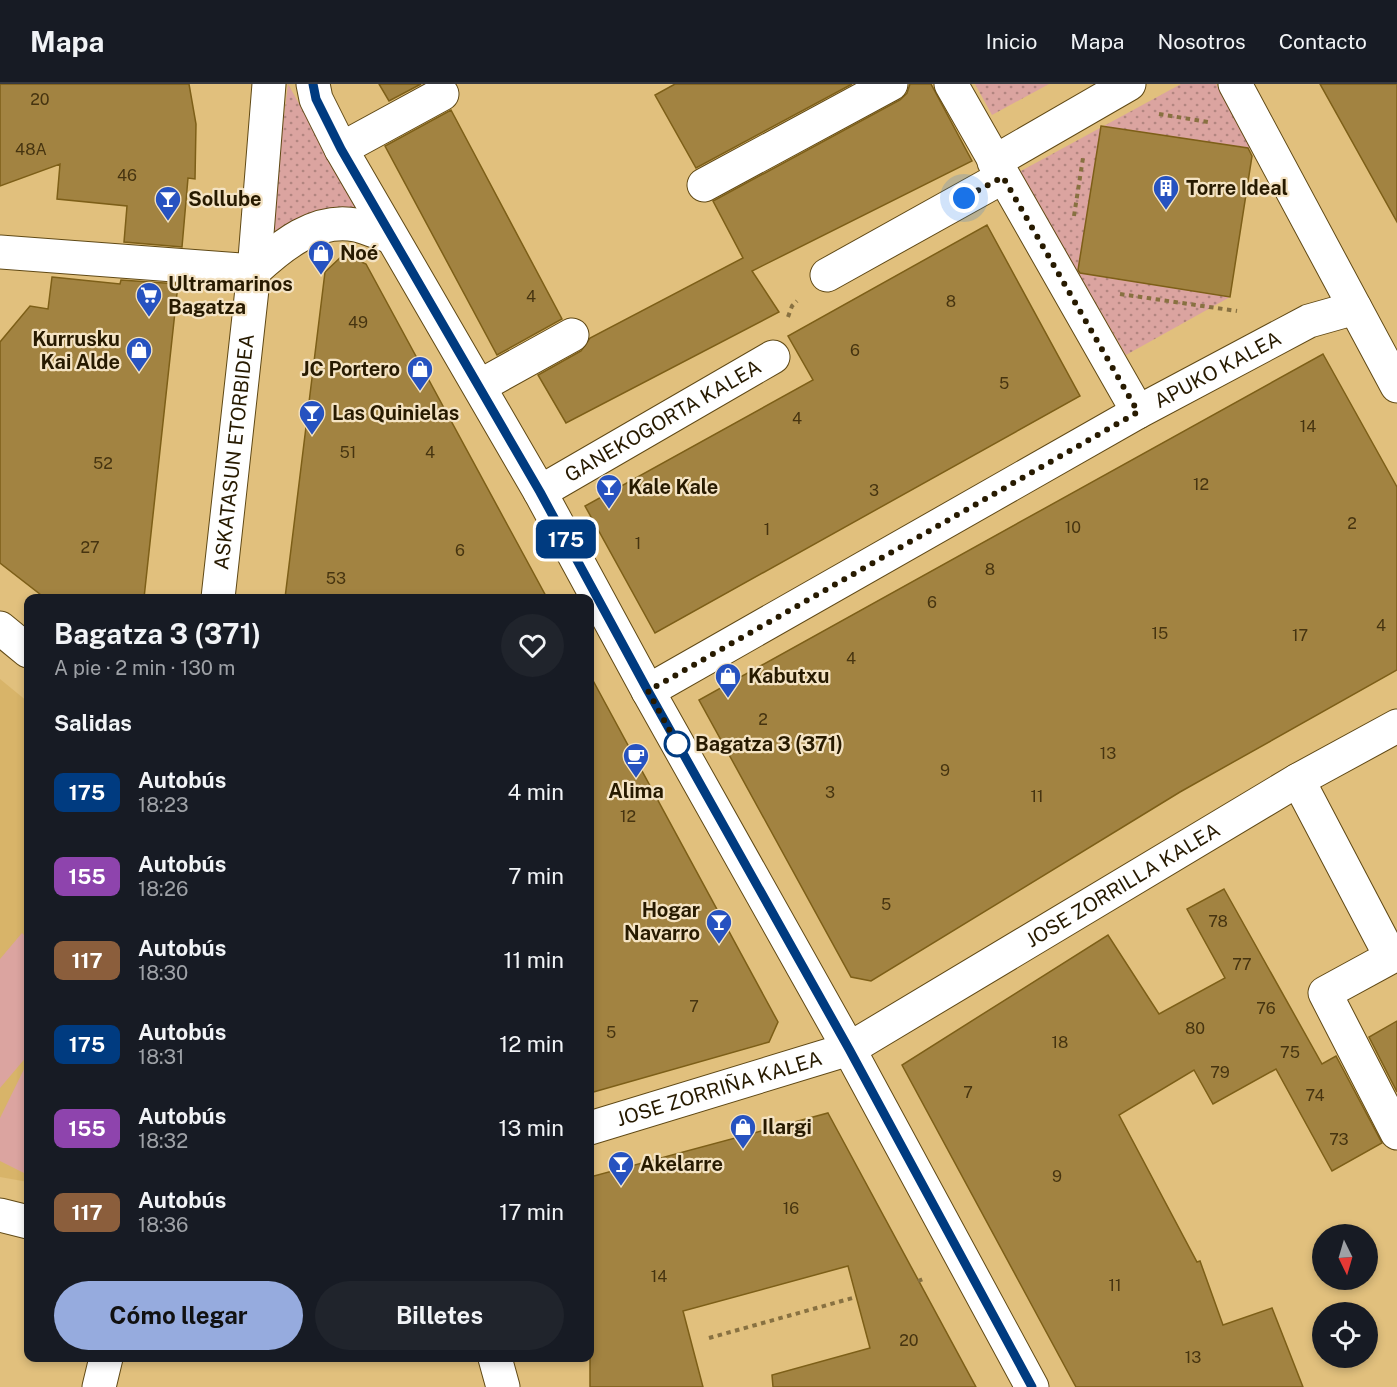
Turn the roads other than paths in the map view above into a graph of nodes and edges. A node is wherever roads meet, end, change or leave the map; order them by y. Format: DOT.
graph roads {
  1 [pos="269,84"];
  2 [pos="313,84"];
  3 [pos="891,84"];
  4 [pos="951,84"];
  5 [pos="1128,84"];
  6 [pos="1235,84"];
  7 [pos="442,94"];
  8 [pos="341,149"];
  9 [pos="998,169"];
  10 [pos="704,185"];
  11 [pos="391,237"];
  12 [pos="0,252"];
  13 [pos="254,271"];
  14 [pos="827,275"];
  15 [pos="1355,308"];
  16 [pos="572,335"];
  17 [pos="773,357"];
  18 [pos="480,386"];
  19 [pos="1397,386"];
  20 [pos="1138,412"];
  21 [pos="540,492"];
  22 [pos="218,594"];
  23 [pos="0,628"];
  24 [pos="24,648"];
  25 [pos="648,691"];
  26 [pos="1397,726"];
  27 [pos="1298,780"];
  28 [pos="1394,955"];
  29 [pos="849,1049"];
  30 [pos="594,1127"];
  31 [pos="1397,1132"];
  32 [pos="0,1215"];
  33 [pos="24,1221"];
  34 [pos="104,1362"];
  35 [pos="496,1362"];
  36 [pos="99,1387"];
  37 [pos="503,1387"];
  38 [pos="1032,1387"];
  1 -- 13 [label="street, ASKATASUN ETORBIDEA"];
  2 -- 8 [label="street"];
  3 -- 10 [label="street"];
  4 -- 9 [label="street"];
  5 -- 9 [label="street"];
  6 -- 15 [label="street"];
  7 -- 8 [label="street"];
  8 -- 11 [label="street"];
  9 -- 14 [label="street"];
  9 -- 20 [label="street"];
  11 -- 13 [label="street"];
  11 -- 18 [label="street"];
  12 -- 13 [label="street"];
  13 -- 22 [label="street, ASKATASUN ETORBIDEA"];
  15 -- 19 [label="street"];
  15 -- 20 [label="street, APUKO KALEA"];
  16 -- 18 [label="street"];
  17 -- 21 [label="street, GANEKOGORTA KALEA"];
  18 -- 21 [label="street"];
  20 -- 25 [label="street, APUKO KALEA"];
  21 -- 25 [label="street"];
  23 -- 24 [label="street"];
  25 -- 29 [label="street"];
  26 -- 27 [label="street, JOSE ZORRILLA KALEA"];
  27 -- 28 [label="street"];
  27 -- 29 [label="street, JOSE ZORRILLA KALEA"];
  28 -- 31 [label="street"];
  29 -- 30 [label="street, JOSE ZORRIÑA KALEA"];
  29 -- 38 [label="street"];
  32 -- 33 [label="street"];
  34 -- 36 [label="street"];
  35 -- 37 [label="street"];
}
